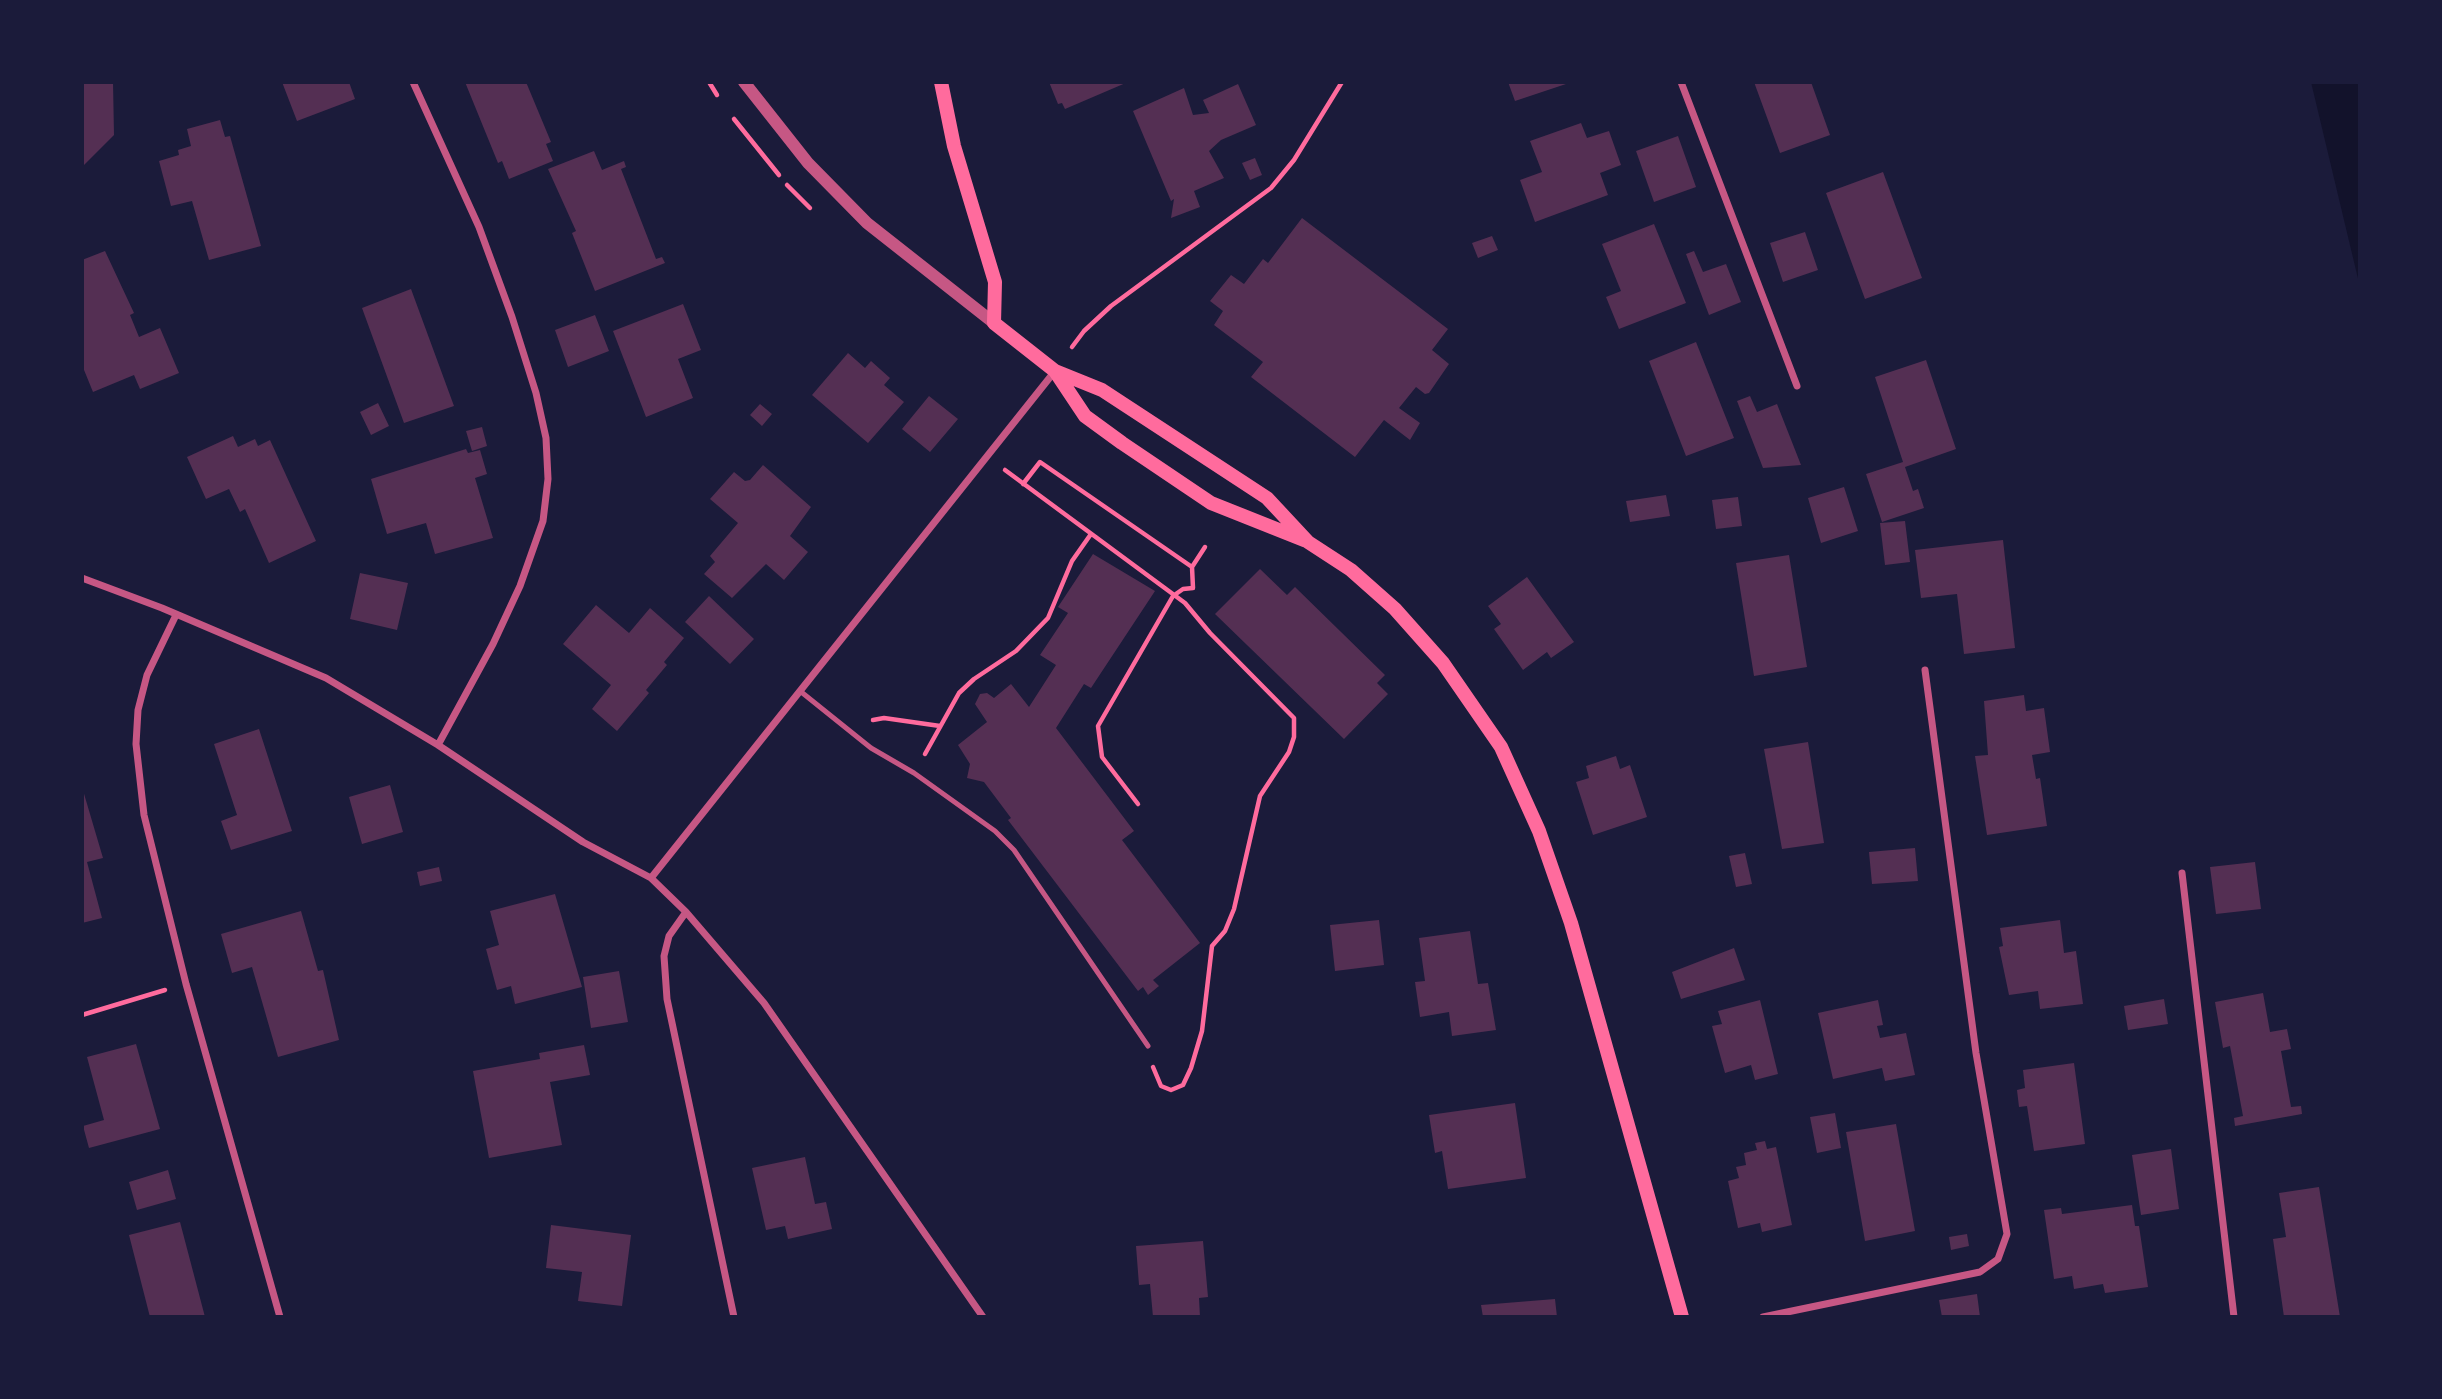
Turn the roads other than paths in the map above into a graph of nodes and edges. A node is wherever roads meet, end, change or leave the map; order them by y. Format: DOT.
graph roads {
  1 [pos="413,82"];
  2 [pos="744,82"];
  3 [pos="941,82"];
  4 [pos="1681,82"];
  5 [pos="994,323"];
  6 [pos="1055,371"];
  7 [pos="1797,386"];
  8 [pos="1308,542"];
  9 [pos="82,578"];
  10 [pos="176,615"];
  11 [pos="1925,670"];
  12 [pos="800,691"];
  13 [pos="438,745"];
  14 [pos="2182,873"];
  15 [pos="651,878"];
  16 [pos="686,912"];
  17 [pos="1148,1046"];
  18 [pos="280,1317"];
  19 [pos="734,1317"];
  20 [pos="983,1317"];
  21 [pos="1682,1317"];
  22 [pos="1763,1317"];
  23 [pos="2234,1317"];
  1 -- 13 [label="street"];
  2 -- 5 [label="street"];
  3 -- 5 [label="main road"];
  4 -- 7 [label="street"];
  5 -- 6 [label="main road"];
  6 -- 8 [label="main road"];
  6 -- 8 [label="main road"];
  6 -- 12 [label="street"];
  8 -- 21 [label="main road"];
  9 -- 10 [label="street"];
  10 -- 13 [label="street"];
  10 -- 18 [label="street"];
  11 -- 22 [label="street"];
  12 -- 15 [label="street"];
  12 -- 17 [label="lane"];
  13 -- 15 [label="street"];
  14 -- 23 [label="street"];
  15 -- 16 [label="street"];
  16 -- 19 [label="street"];
  16 -- 20 [label="street"];
}
